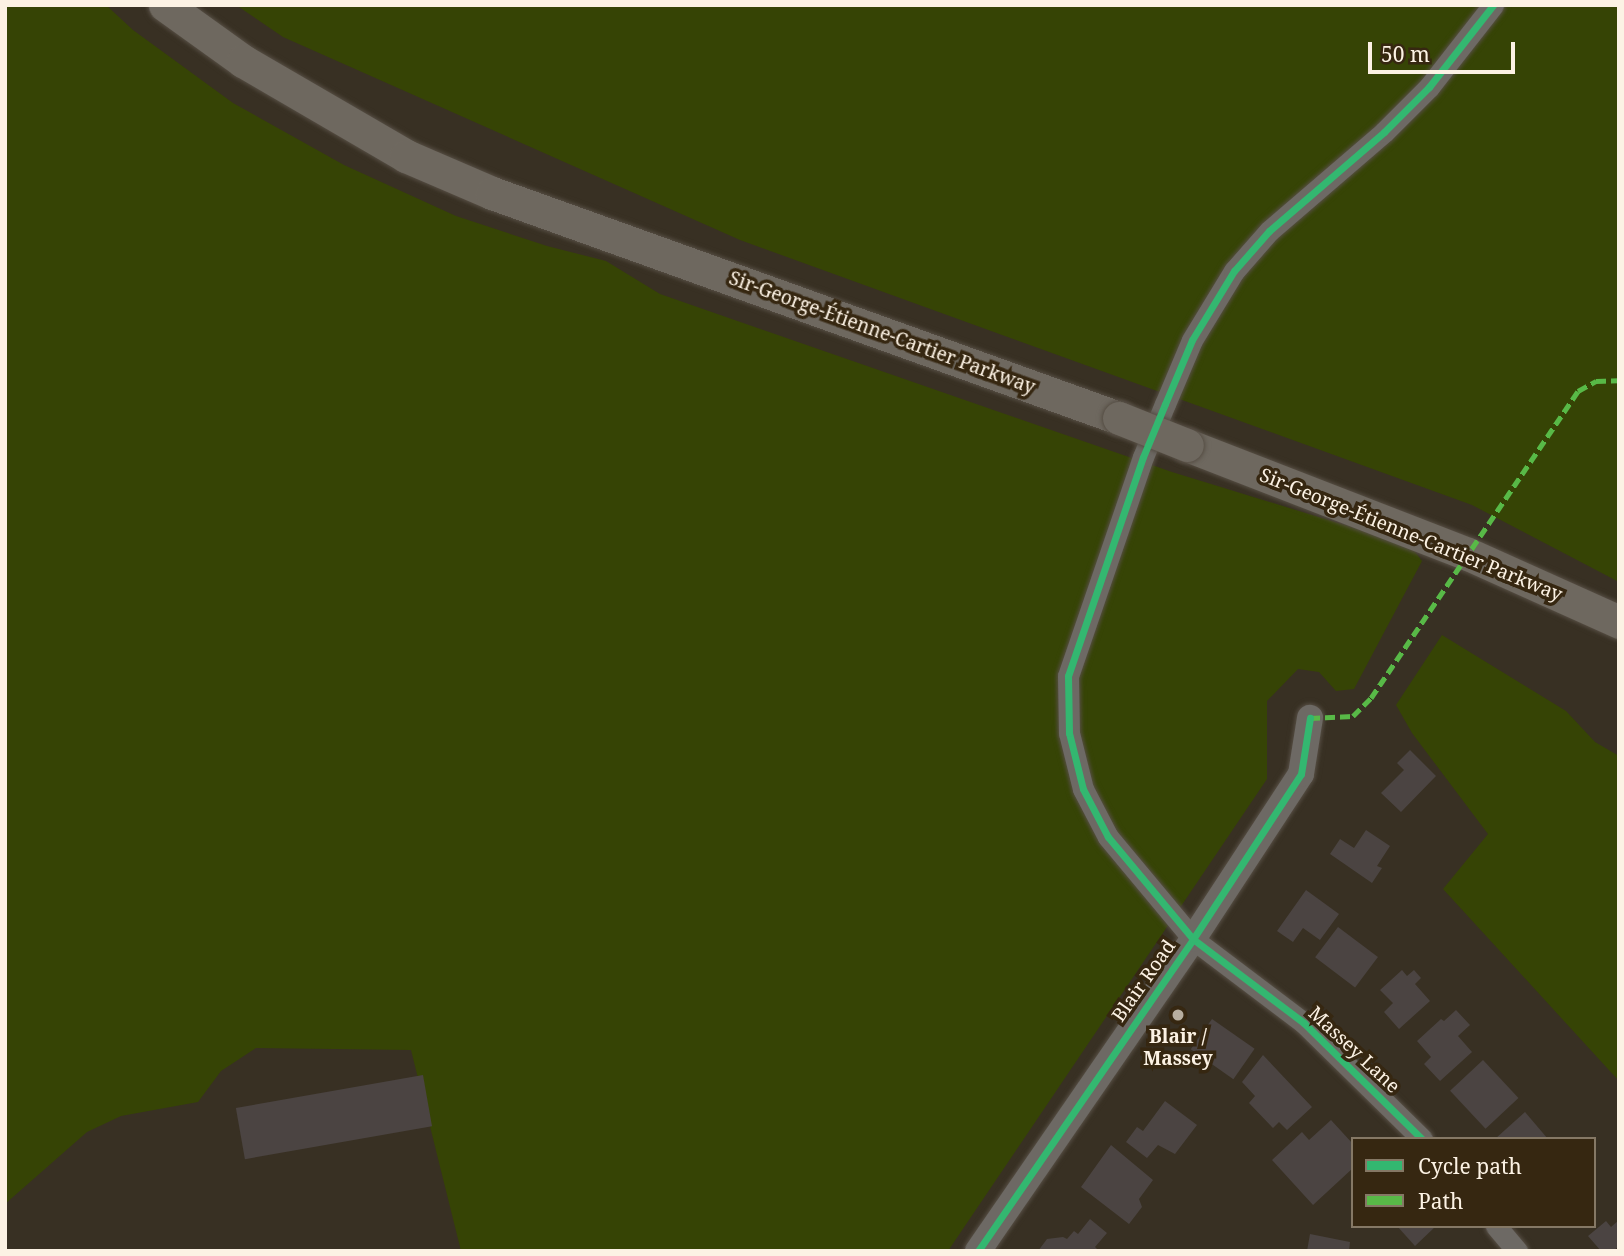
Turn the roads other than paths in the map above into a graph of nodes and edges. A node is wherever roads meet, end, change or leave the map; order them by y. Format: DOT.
graph roads {
  1 [pos="166,5"];
  2 [pos="1493,5"];
  3 [pos="1619,622"];
  4 [pos="1311,718"];
  5 [pos="1193,939"];
  6 [pos="1420,1137"];
  7 [pos="1498,1228"];
  8 [pos="978,1251"];
  9 [pos="1517,1251"];
  1 -- 3 [label="main road, Sir-George-Étienne-Cartier Parkway, bridge"];
  2 -- 5 [label="street, Massey Lane"];
  4 -- 5 [label="street, Blair Road"];
  5 -- 6 [label="street, Massey Lane"];
  5 -- 8 [label="street, Blair Road"];
  7 -- 9 [label="street"];
}
